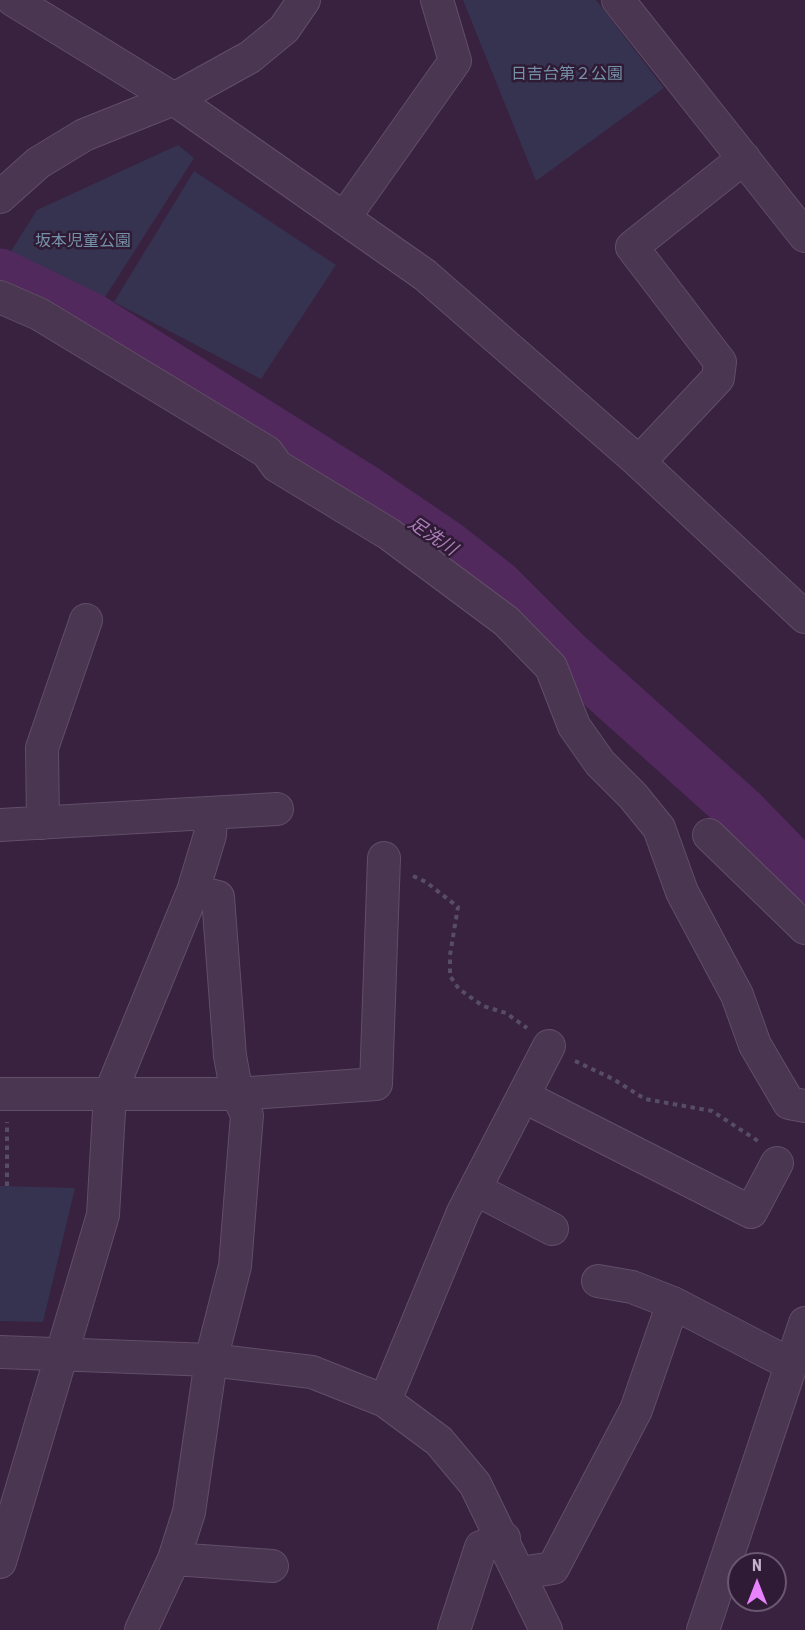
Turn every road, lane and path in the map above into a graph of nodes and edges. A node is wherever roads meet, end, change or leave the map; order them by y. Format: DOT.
graph roads {
  1 [pos="13,0"];
  2 [pos="304,0"];
  3 [pos="437,0"];
  4 [pos="618,0"];
  5 [pos="174,99"];
  6 [pos="744,158"];
  7 [pos="0,196"];
  8 [pos="344,218"];
  9 [pos="805,236"];
  10 [pos="0,297"];
  11 [pos="639,462"];
  12 [pos="805,617"];
  13 [pos="86,620"];
  14 [pos="277,809"];
  15 [pos="211,813"];
  16 [pos="43,823"];
  17 [pos="0,825"];
  18 [pos="709,835"];
  19 [pos="384,858"];
  20 [pos="193,891"];
  21 [pos="805,928"];
  22 [pos="549,1046"];
  23 [pos="4,1094"];
  24 [pos="110,1094"];
  25 [pos="237,1094"];
  26 [pos="523,1096"];
  27 [pos="805,1106"];
  28 [pos="777,1163"];
  29 [pos="7,1186"];
  30 [pos="475,1189"];
  31 [pos="552,1229"];
  32 [pos="598,1281"];
  33 [pos="673,1304"];
  34 [pos="805,1323"];
  35 [pos="0,1352"];
  36 [pos="63,1354"];
  37 [pos="211,1360"];
  38 [pos="792,1365"];
  39 [pos="385,1401"];
  40 [pos="504,1538"];
  41 [pos="174,1559"];
  42 [pos="0,1562"];
  43 [pos="272,1566"];
  44 [pos="520,1573"];
  45 [pos="141,1630"];
  46 [pos="454,1630"];
  47 [pos="546,1630"];
  48 [pos="703,1630"];
  1 -- 5 [label="street"];
  2 -- 5 [label="street"];
  3 -- 8 [label="street"];
  4 -- 6 [label="street"];
  5 -- 7 [label="street"];
  5 -- 8 [label="street"];
  6 -- 9 [label="street"];
  6 -- 11 [label="street"];
  8 -- 11 [label="street"];
  10 -- 27 [label="street"];
  11 -- 12 [label="street"];
  13 -- 16 [label="street"];
  14 -- 15 [label="street"];
  15 -- 16 [label="street"];
  15 -- 20 [label="street"];
  16 -- 17 [label="street"];
  18 -- 21 [label="street"];
  19 -- 25 [label="street"];
  20 -- 24 [label="street"];
  20 -- 25 [label="street"];
  22 -- 26 [label="street"];
  23 -- 24 [label="street"];
  23 -- 29 [label="path"];
  24 -- 25 [label="street"];
  24 -- 36 [label="street"];
  25 -- 37 [label="street"];
  26 -- 28 [label="street"];
  26 -- 30 [label="street"];
  30 -- 31 [label="street"];
  30 -- 39 [label="street"];
  32 -- 33 [label="street"];
  33 -- 38 [label="street"];
  33 -- 44 [label="street"];
  34 -- 38 [label="street"];
  35 -- 36 [label="street"];
  36 -- 37 [label="street"];
  36 -- 42 [label="street"];
  37 -- 39 [label="street"];
  37 -- 41 [label="street"];
  38 -- 48 [label="street"];
  39 -- 40 [label="street"];
  40 -- 44 [label="street"];
  40 -- 46 [label="street"];
  41 -- 43 [label="street"];
  41 -- 45 [label="street"];
  44 -- 47 [label="street"];
}
